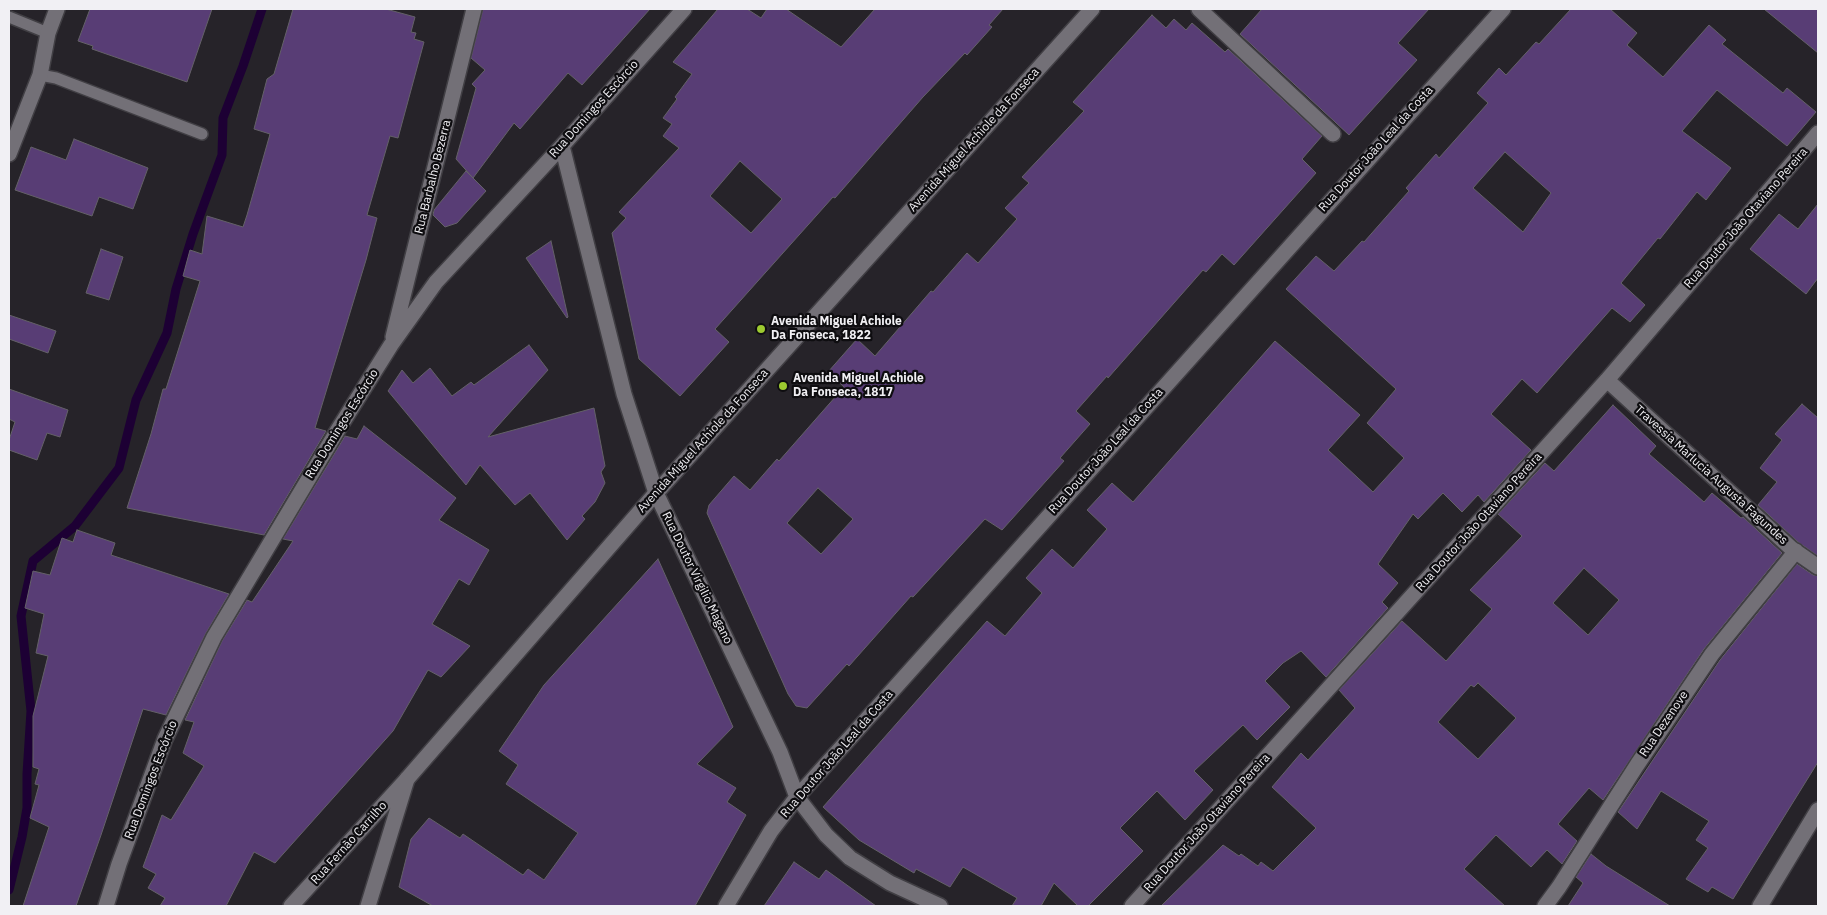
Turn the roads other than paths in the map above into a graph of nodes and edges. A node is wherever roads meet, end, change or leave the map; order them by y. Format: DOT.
graph roads {
  1 [pos="57,9"];
  2 [pos="474,9"];
  3 [pos="684,9"];
  4 [pos="1092,9"];
  5 [pos="1199,9"];
  6 [pos="1503,9"];
  7 [pos="9,17"];
  8 [pos="48,34"];
  9 [pos="40,75"];
  10 [pos="1818,133"];
  11 [pos="202,134"];
  12 [pos="1333,134"];
  13 [pos="562,146"];
  14 [pos="9,154"];
  15 [pos="391,345"];
  16 [pos="1607,380"];
  17 [pos="656,493"];
  18 [pos="1796,551"];
  19 [pos="1818,567"];
  20 [pos="407,779"];
  21 [pos="798,797"];
  22 [pos="1818,810"];
  23 [pos="106,906"];
  24 [pos="291,906"];
  25 [pos="368,906"];
  26 [pos="726,906"];
  27 [pos="940,906"];
  28 [pos="1132,906"];
  29 [pos="1545,906"];
  30 [pos="1760,906"];
  1 -- 8 [label="street"];
  2 -- 15 [label="street, Rua Barbalho Bezerra"];
  3 -- 13 [label="street, Rua Domingos Escórcio"];
  4 -- 17 [label="street, Avenida Miguel Achiole da Fonseca"];
  5 -- 12 [label="street"];
  6 -- 21 [label="street, Rua Doutor João Leal da Costa"];
  7 -- 8 [label="lane"];
  8 -- 9 [label="street"];
  9 -- 11 [label="lane"];
  9 -- 14 [label="street"];
  10 -- 16 [label="street, Rua Doutor João Otaviano Pereira"];
  13 -- 15 [label="street, Rua Domingos Escórcio"];
  13 -- 17 [label="street, Rua Doutor Virgilio Magano"];
  15 -- 23 [label="street, Rua Domingos Escórcio"];
  16 -- 18 [label="street, Travessia Marlucia Augusta Fagundes"];
  16 -- 28 [label="street, Rua Doutor João Otaviano Pereira"];
  17 -- 20 [label="street, Avenida Miguel Achiole da Fonseca"];
  17 -- 21 [label="street, Rua Doutor Virgilio Magano"];
  18 -- 19 [label="street, Travessia Marlucia Augusta Fagundes"];
  18 -- 29 [label="street, Rua Dezenove"];
  20 -- 24 [label="street, Rua Fernão Carrilho"];
  20 -- 25 [label="street, Avenida Miguel Achiole da Fonseca"];
  21 -- 26 [label="street, Rua Doutor João Leal da Costa"];
  21 -- 27 [label="street, Rua Doutor Virgilio Magano"];
  22 -- 30 [label="street"];
}
